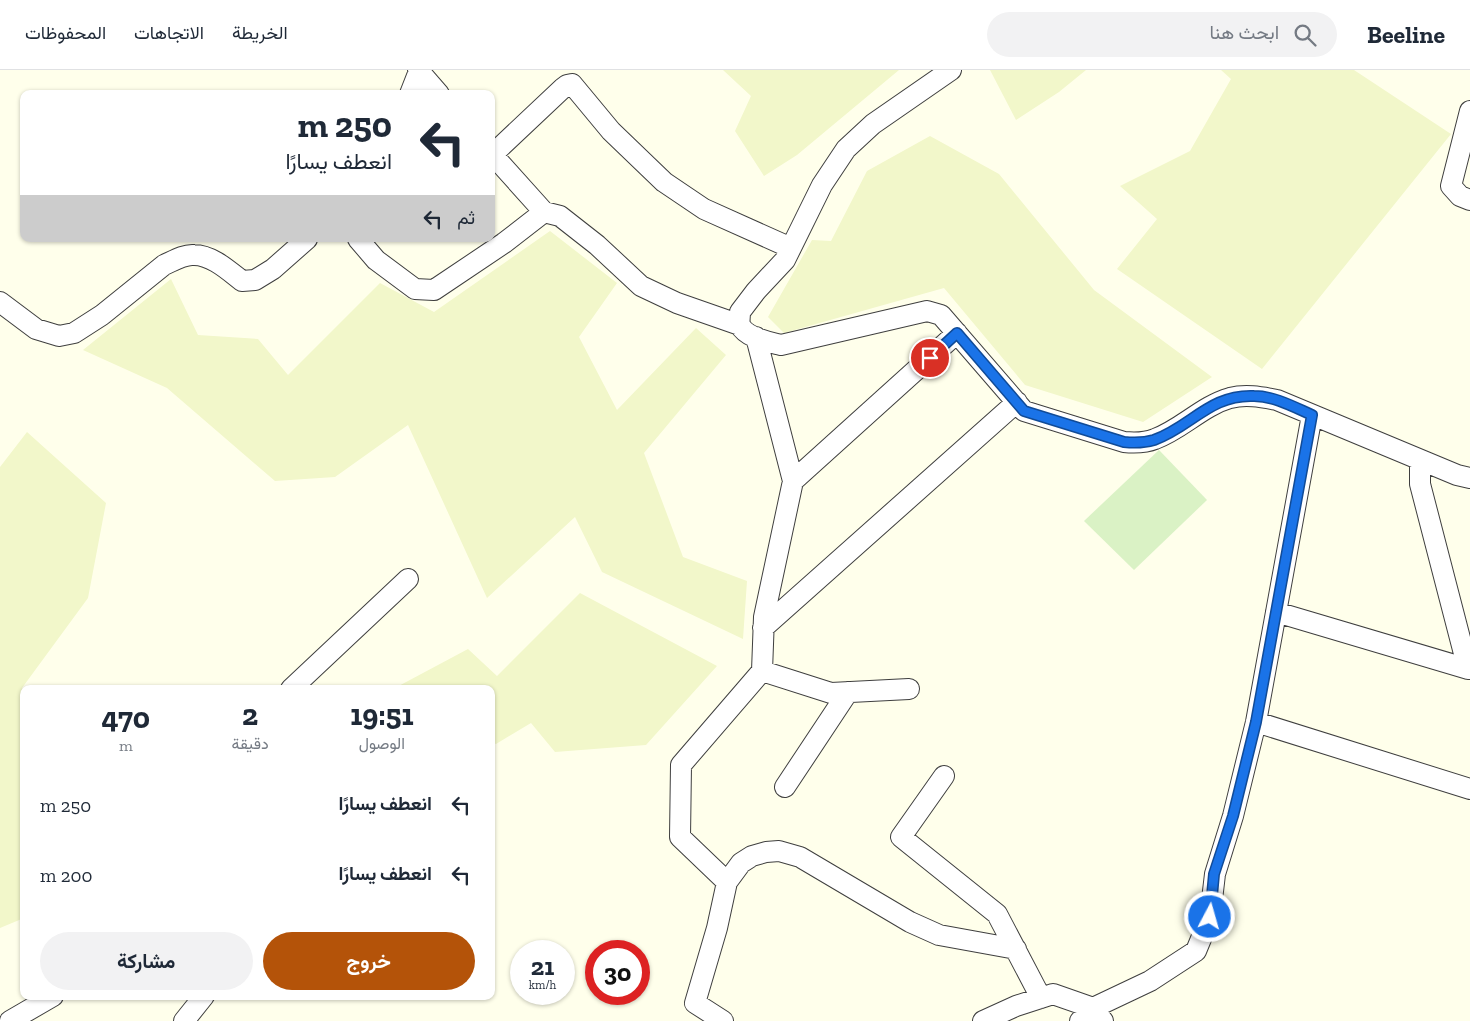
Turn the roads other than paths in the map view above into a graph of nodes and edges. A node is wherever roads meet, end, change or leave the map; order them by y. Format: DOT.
graph roads {
  1 [pos="951,70"];
  2 [pos="419,71"];
  3 [pos="412,90"];
  4 [pos="436,90"];
  5 [pos="1470,111"];
  6 [pos="495,151"];
  7 [pos="495,157"];
  8 [pos="1470,200"];
  9 [pos="544,212"];
  10 [pos="304,242"];
  11 [pos="361,242"];
  12 [pos="791,248"];
  13 [pos="0,302"];
  14 [pos="748,331"];
  15 [pos="957,333"];
  16 [pos="1017,402"];
  17 [pos="1312,415"];
  18 [pos="1420,460"];
  19 [pos="1470,478"];
  20 [pos="793,481"];
  21 [pos="408,579"];
  22 [pos="1276,612"];
  23 [pos="763,628"];
  24 [pos="1469,669"];
  25 [pos="762,671"];
  26 [pos="295,685"];
  27 [pos="909,689"];
  28 [pos="848,692"];
  29 [pos="1256,722"];
  30 [pos="944,776"];
  31 [pos="785,787"];
  32 [pos="1470,789"];
  33 [pos="727,882"];
  34 [pos="1016,949"];
  35 [pos="1041,998"];
  36 [pos="46,1000"];
  37 [pos="201,1000"];
  38 [pos="1092,1017"];
  39 [pos="10,1021"];
  40 [pos="184,1021"];
  41 [pos="723,1021"];
  42 [pos="983,1021"];
  1 -- 12 [label="street"];
  2 -- 3 [label="street"];
  2 -- 4 [label="street"];
  5 -- 8 [label="street"];
  6 -- 12 [label="street"];
  7 -- 9 [label="street"];
  9 -- 11 [label="street"];
  9 -- 14 [label="street"];
  10 -- 13 [label="street"];
  12 -- 14 [label="street"];
  14 -- 15 [label="street"];
  14 -- 20 [label="street"];
  15 -- 16 [label="street"];
  15 -- 20 [label="street"];
  16 -- 17 [label="street"];
  16 -- 23 [label="street"];
  17 -- 18 [label="street"];
  17 -- 22 [label="street"];
  18 -- 19 [label="street"];
  18 -- 24 [label="street"];
  20 -- 23 [label="street"];
  21 -- 26 [label="street"];
  22 -- 24 [label="street"];
  22 -- 29 [label="street"];
  23 -- 25 [label="street"];
  25 -- 28 [label="street"];
  25 -- 33 [label="street"];
  27 -- 28 [label="street"];
  28 -- 31 [label="street"];
  29 -- 32 [label="street"];
  29 -- 38 [label="street"];
  30 -- 34 [label="street"];
  33 -- 34 [label="street"];
  33 -- 41 [label="street"];
  34 -- 35 [label="street"];
  35 -- 38 [label="street"];
  35 -- 42 [label="street"];
  36 -- 39 [label="street"];
  37 -- 40 [label="street"];
}
